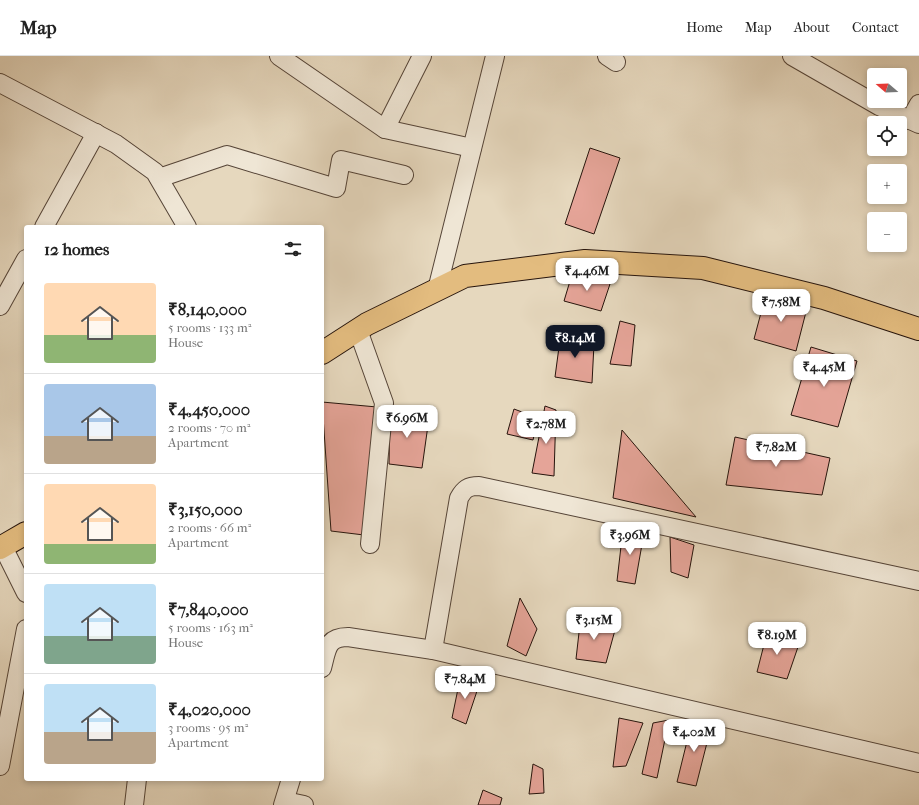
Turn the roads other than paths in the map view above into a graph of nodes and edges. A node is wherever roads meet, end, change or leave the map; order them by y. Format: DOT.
graph roads {
  1 [pos="279,56"];
  2 [pos="422,56"];
  3 [pos="495,56"];
  4 [pos="792,56"];
  5 [pos="0,83"];
  6 [pos="919,104"];
  7 [pos="915,122"];
  8 [pos="385,129"];
  9 [pos="96,133"];
  10 [pos="472,148"];
  11 [pos="404,175"];
  12 [pos="159,178"];
  13 [pos="45,225"];
  14 [pos="186,225"];
  15 [pos="24,263"];
  16 [pos="437,290"];
  17 [pos="0,306"];
  18 [pos="919,329"];
  19 [pos="358,330"];
  20 [pos="324,352"];
  21 [pos="24,534"];
  22 [pos="370,544"];
  23 [pos="1,548"];
  24 [pos="919,581"];
  25 [pos="24,589"];
  26 [pos="24,640"];
  27 [pos="433,650"];
  28 [pos="324,661"];
  29 [pos="919,763"];
  30 [pos="0,766"];
  31 [pos="137,781"];
  32 [pos="290,781"];
  33 [pos="284,803"];
  34 [pos="134,805"];
  35 [pos="304,805"];
  1 -- 8 [label="street"];
  2 -- 8 [label="street"];
  3 -- 10 [label="street"];
  4 -- 7 [label="street"];
  5 -- 9 [label="street"];
  6 -- 7 [label="street"];
  8 -- 10 [label="street"];
  9 -- 12 [label="street"];
  9 -- 13 [label="street"];
  10 -- 16 [label="street"];
  11 -- 12 [label="street"];
  12 -- 14 [label="street"];
  15 -- 17 [label="street"];
  16 -- 18 [label="main road"];
  16 -- 19 [label="main road"];
  19 -- 20 [label="main road"];
  19 -- 22 [label="street"];
  21 -- 23 [label="main road"];
  23 -- 25 [label="street"];
  24 -- 27 [label="street"];
  26 -- 30 [label="street"];
  27 -- 28 [label="street"];
  27 -- 29 [label="street"];
  31 -- 34 [label="street"];
  32 -- 33 [label="street"];
  33 -- 35 [label="street"];
}
